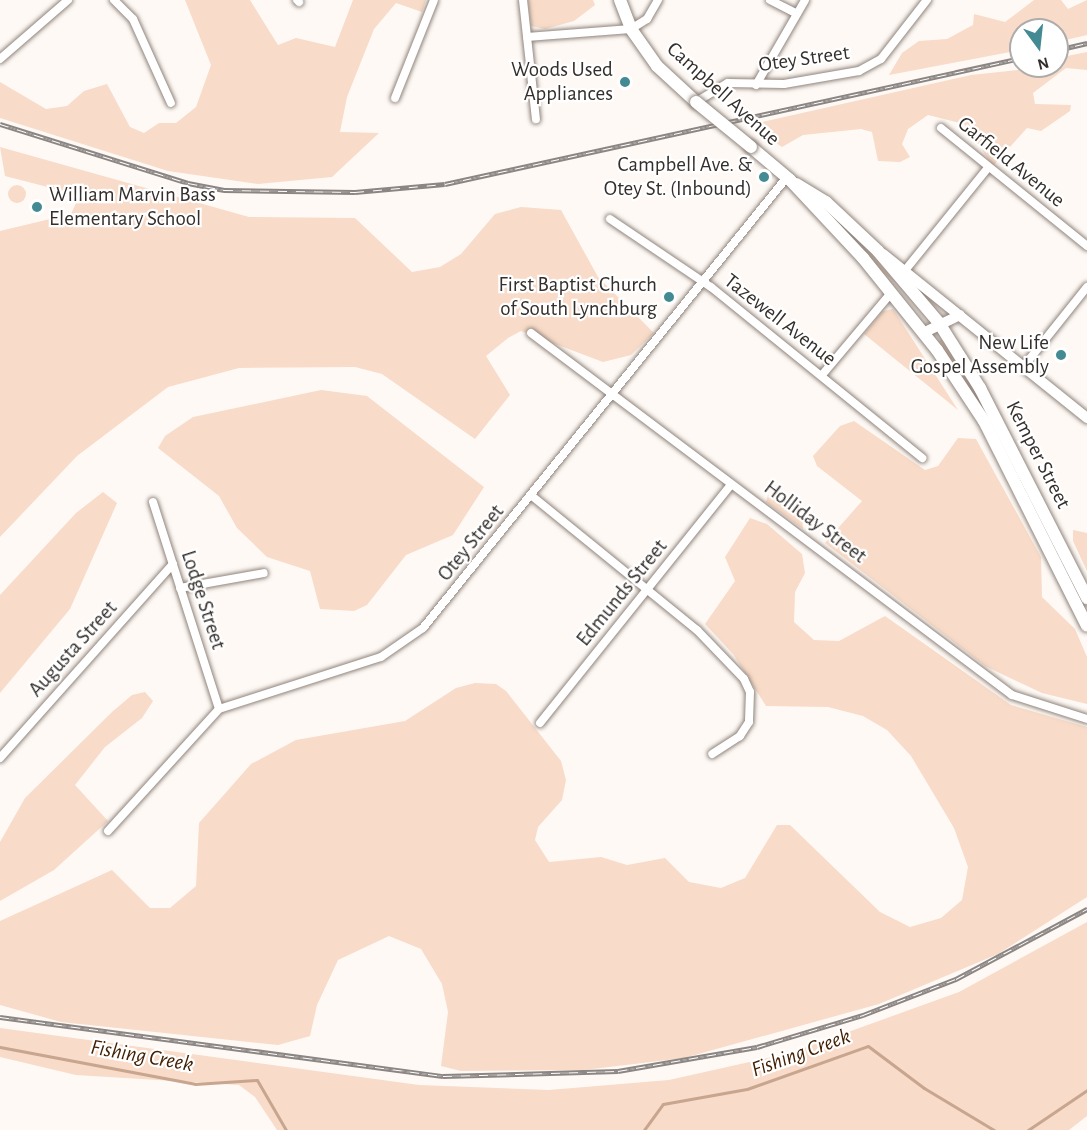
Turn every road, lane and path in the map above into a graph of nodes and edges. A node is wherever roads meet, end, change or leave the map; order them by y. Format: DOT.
graph roads {
  1 [pos="68,0"];
  2 [pos="114,0"];
  3 [pos="434,0"];
  4 [pos="523,0"];
  5 [pos="620,0"];
  6 [pos="658,0"];
  7 [pos="770,0"];
  8 [pos="805,0"];
  9 [pos="927,0"];
  10 [pos="797,14"];
  11 [pos="631,29"];
  12 [pos="527,37"];
  13 [pos="0,59"];
  14 [pos="756,85"];
  15 [pos="395,98"];
  16 [pos="696,102"];
  17 [pos="171,103"];
  18 [pos="536,119"];
  19 [pos="941,128"];
  20 [pos="987,169"];
  21 [pos="789,179"];
  22 [pos="610,219"];
  23 [pos="1087,246"];
  24 [pos="878,251"];
  25 [pos="907,268"];
  26 [pos="702,284"];
  27 [pos="1087,287"];
  28 [pos="891,293"];
  29 [pos="960,315"];
  30 [pos="939,323"];
  31 [pos="531,333"];
  32 [pos="923,333"];
  33 [pos="1024,366"];
  34 [pos="822,375"];
  35 [pos="612,396"];
  36 [pos="1087,418"];
  37 [pos="922,458"];
  38 [pos="730,485"];
  39 [pos="532,496"];
  40 [pos="153,502"];
  41 [pos="173,564"];
  42 [pos="264,573"];
  43 [pos="180,588"];
  44 [pos="648,592"];
  45 [pos="1087,598"];
  46 [pos="1087,626"];
  47 [pos="219,709"];
  48 [pos="1087,719"];
  49 [pos="540,723"];
  50 [pos="712,754"];
  51 [pos="0,758"];
  52 [pos="108,831"];
  1 -- 13 [label="street"];
  2 -- 17 [label="street"];
  3 -- 15 [label="street"];
  4 -- 12 [label="street"];
  5 -- 11 [label="main road, Campbell Avenue"];
  6 -- 11 [label="street"];
  7 -- 10 [label="street"];
  8 -- 10 [label="street"];
  9 -- 14 [label="street, Otey Street"];
  10 -- 14 [label="street"];
  11 -- 12 [label="street"];
  11 -- 16 [label="main road, Campbell Avenue"];
  12 -- 18 [label="street"];
  14 -- 16 [label="street, Otey Street"];
  16 -- 21 [label="main road, Campbell Avenue, bridge"];
  19 -- 20 [label="street, Garfield Avenue"];
  20 -- 23 [label="street, Garfield Avenue"];
  20 -- 25 [label="street"];
  21 -- 24 [label="main road, Campbell Avenue"];
  21 -- 26 [label="street, Otey Street"];
  21 -- 28 [label="main road, Campbell Avenue"];
  22 -- 26 [label="street, Tazewell Avenue"];
  24 -- 25 [label="main road, Campbell Avenue"];
  24 -- 30 [label="main road, Kemper Street"];
  25 -- 29 [label="main road, Campbell Avenue"];
  26 -- 34 [label="street, Tazewell Avenue"];
  26 -- 35 [label="street, Otey Street"];
  27 -- 33 [label="street"];
  28 -- 32 [label="main road, Campbell Avenue"];
  28 -- 34 [label="street"];
  29 -- 30 [label="main road"];
  29 -- 33 [label="main road, Campbell Avenue"];
  30 -- 32 [label="main road"];
  30 -- 45 [label="main road, Kemper Street"];
  31 -- 35 [label="street, Holliday Street"];
  32 -- 46 [label="main road, Kemper Street"];
  33 -- 36 [label="main road, Campbell Avenue"];
  34 -- 37 [label="street, Tazewell Avenue"];
  35 -- 38 [label="street, Holliday Street"];
  35 -- 39 [label="street, Otey Street"];
  38 -- 44 [label="street, Edmunds Street"];
  38 -- 48 [label="street, Holliday Street"];
  39 -- 44 [label="street"];
  39 -- 47 [label="street, Otey Street"];
  40 -- 41 [label="street, Lodge Street"];
  41 -- 43 [label="street, Lodge Street"];
  41 -- 51 [label="street, Augusta Street"];
  42 -- 43 [label="street"];
  43 -- 47 [label="street, Lodge Street"];
  44 -- 49 [label="street, Edmunds Street"];
  44 -- 50 [label="street"];
  47 -- 52 [label="street, Otey Street"];
}
